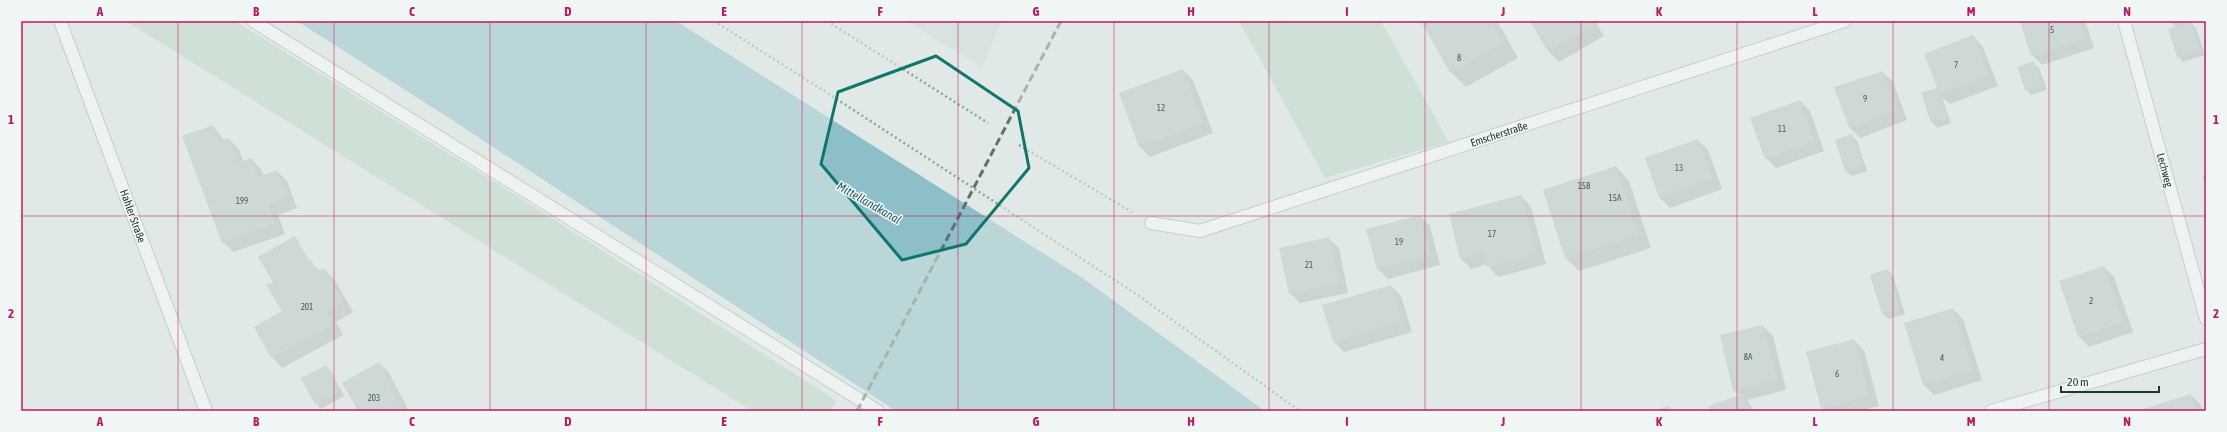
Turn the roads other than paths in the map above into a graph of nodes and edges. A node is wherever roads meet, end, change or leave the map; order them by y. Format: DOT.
graph roads {
  1 [pos="60,21"];
  2 [pos="253,21"];
  3 [pos="1845,21"];
  4 [pos="2124,21"];
  5 [pos="1151,223"];
  6 [pos="2206,319"];
  7 [pos="2206,349"];
  8 [pos="206,411"];
  9 [pos="878,411"];
  10 [pos="1991,411"];
  1 -- 8 [label="street, Hahler Straße"];
  2 -- 9 [label="street"];
  3 -- 5 [label="street, Emscherstraße"];
  4 -- 6 [label="street, Lechweg"];
  7 -- 10 [label="street"];
}
